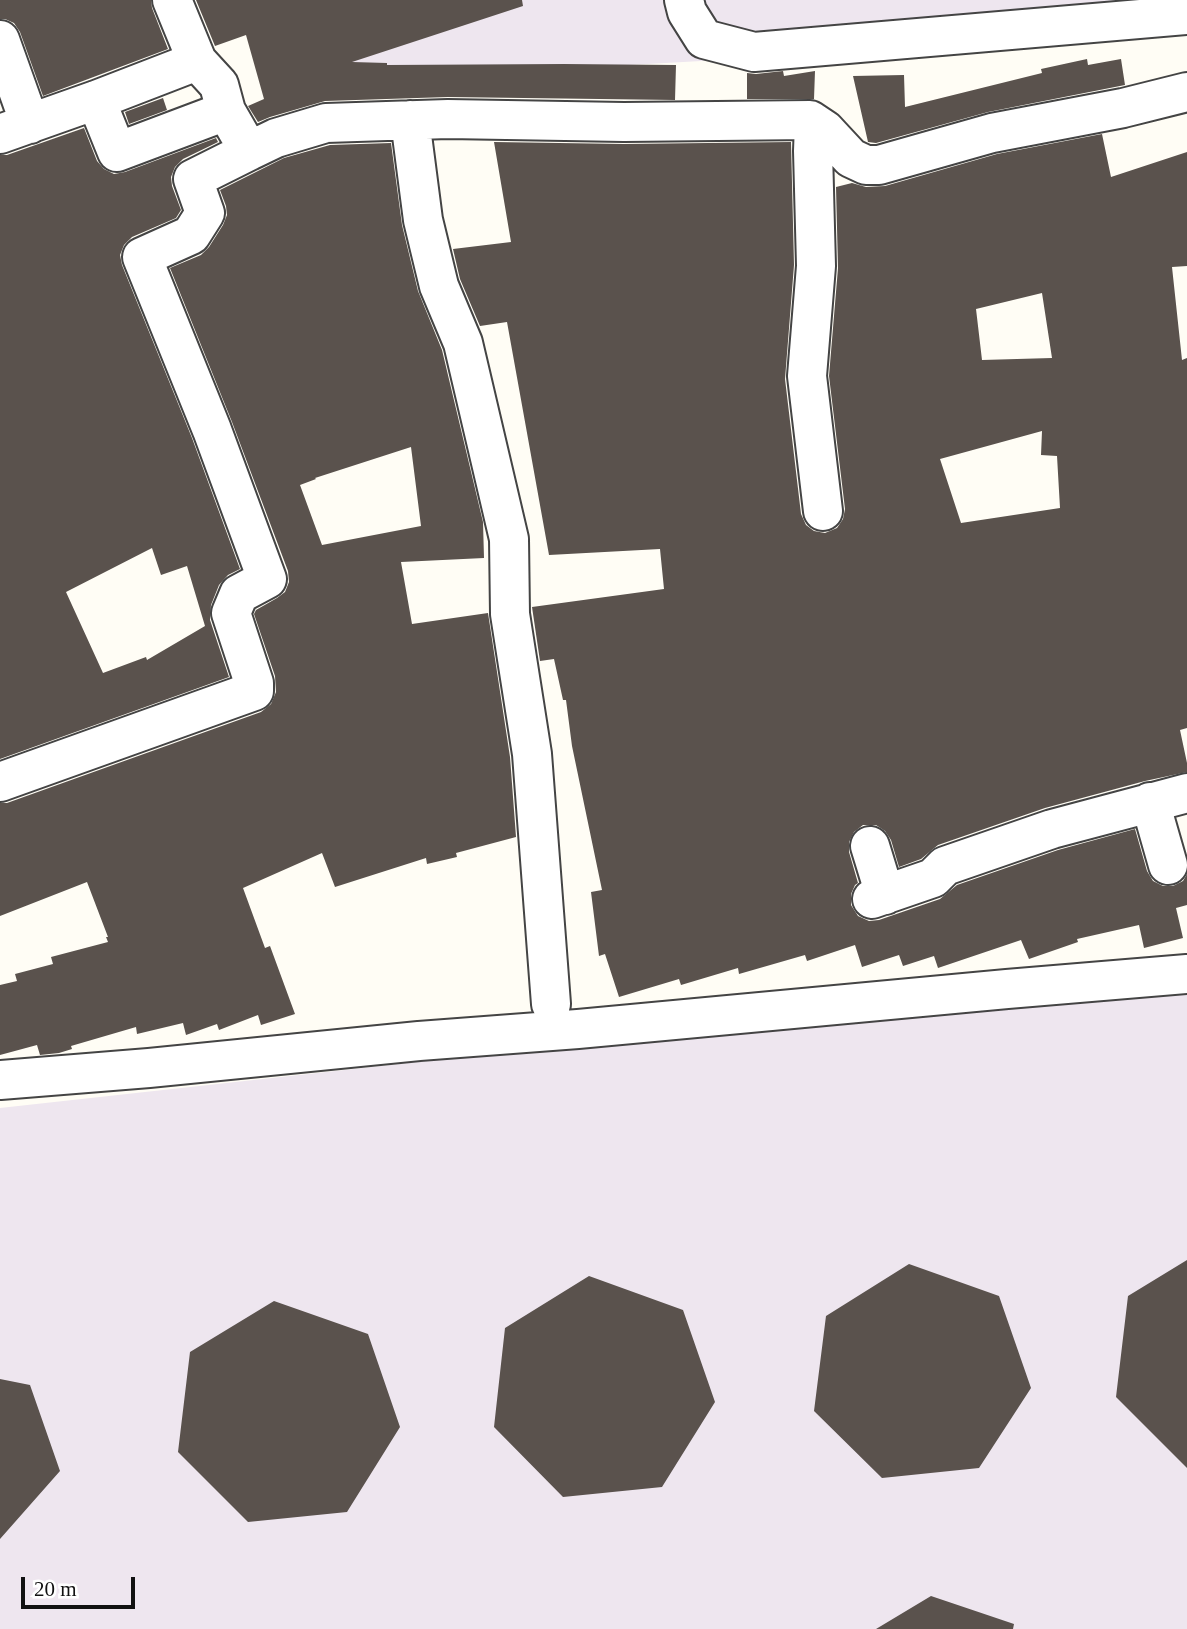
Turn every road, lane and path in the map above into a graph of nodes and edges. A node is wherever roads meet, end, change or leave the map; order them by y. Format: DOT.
graph roads {
  1 [pos="172,0"];
  2 [pos="684,0"];
  3 [pos="1187,15"];
  4 [pos="0,40"];
  5 [pos="197,61"];
  6 [pos="1187,92"];
  7 [pos="96,100"];
  8 [pos="226,111"];
  9 [pos="410,120"];
  10 [pos="814,123"];
  11 [pos="15,129"];
  12 [pos="249,151"];
  13 [pos="823,511"];
  14 [pos="0,782"];
  15 [pos="1187,793"];
  16 [pos="1150,802"];
  17 [pos="870,846"];
  18 [pos="1168,865"];
  19 [pos="1187,974"];
  20 [pos="551,1004"];
  21 [pos="0,1080"];
  1 -- 5 [label="street"];
  2 -- 3 [label="street"];
  4 -- 11 [label="street"];
  5 -- 7 [label="street"];
  5 -- 8 [label="street"];
  6 -- 10 [label="street"];
  7 -- 8 [label="street"];
  7 -- 11 [label="street"];
  8 -- 12 [label="street"];
  9 -- 10 [label="street"];
  9 -- 12 [label="street"];
  9 -- 20 [label="street"];
  10 -- 13 [label="street"];
  12 -- 14 [label="street"];
  15 -- 16 [label="street"];
  16 -- 17 [label="street"];
  16 -- 18 [label="street"];
  19 -- 21 [label="street"];
}
